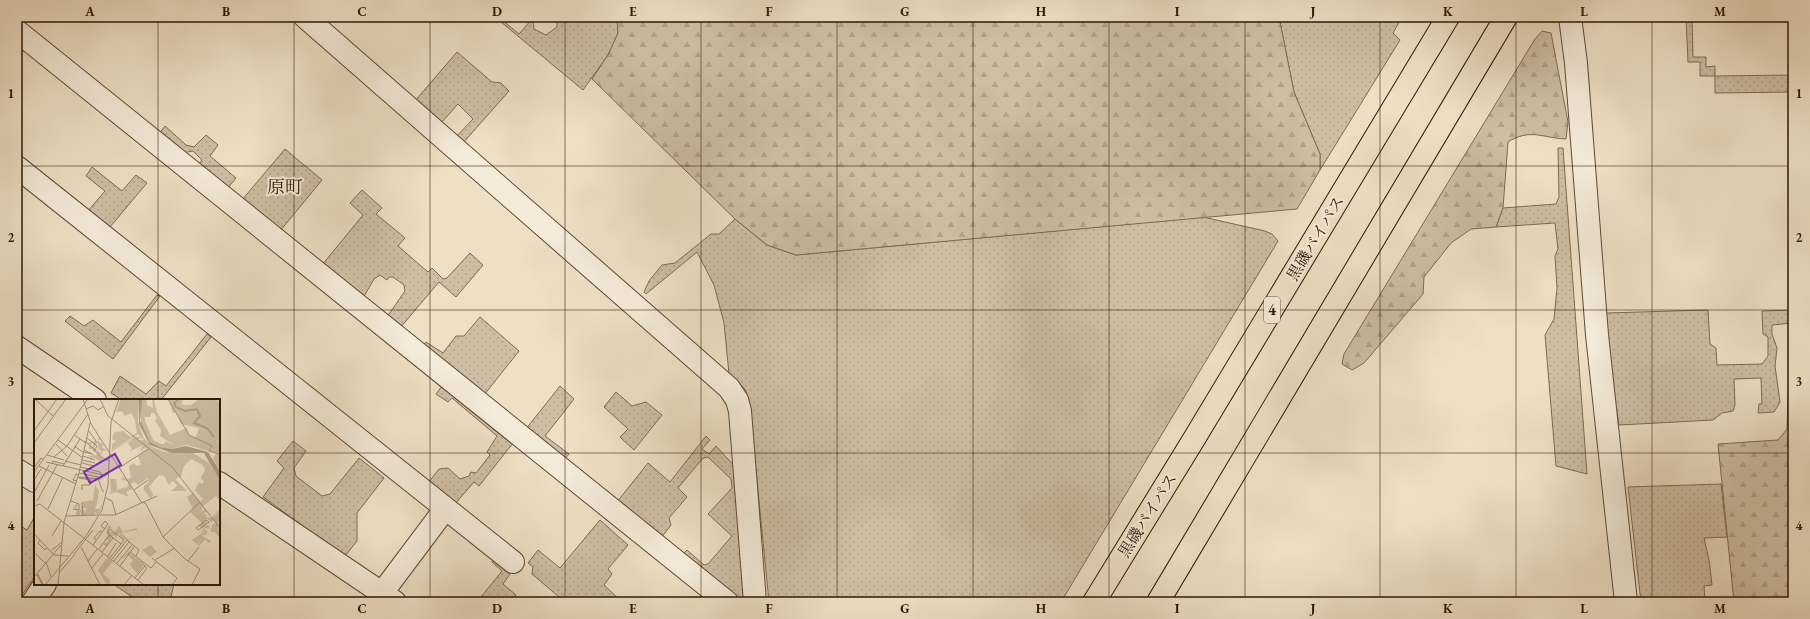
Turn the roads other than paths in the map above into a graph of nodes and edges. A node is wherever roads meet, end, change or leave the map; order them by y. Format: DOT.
graph roads {
  1 [pos="305,17"];
  2 [pos="1448,17"];
  3 [pos="1506,17"];
  4 [pos="1570,17"];
  5 [pos="17,31"];
  6 [pos="17,167"];
  7 [pos="17,347"];
  8 [pos="95,399"];
  9 [pos="17,470"];
  10 [pos="34,480"];
  11 [pos="220,484"];
  12 [pos="446,509"];
  13 [pos="513,562"];
  14 [pos="44,585"];
  15 [pos="388,597"];
  16 [pos="33,602"];
  17 [pos="727,602"];
  18 [pos="755,602"];
  19 [pos="1094,602"];
  20 [pos="1158,602"];
  21 [pos="1626,602"];
  1 -- 18 [label="street"];
  2 -- 19 [label="highway, 黒磯バイパス / 4"];
  3 -- 20 [label="highway"];
  4 -- 21 [label="street"];
  5 -- 17 [label="street"];
  6 -- 12 [label="street"];
  7 -- 8 [label="street"];
  9 -- 10 [label="street"];
  11 -- 15 [label="street"];
  12 -- 13 [label="street"];
  12 -- 15 [label="street"];
  14 -- 16 [label="street"];
}
